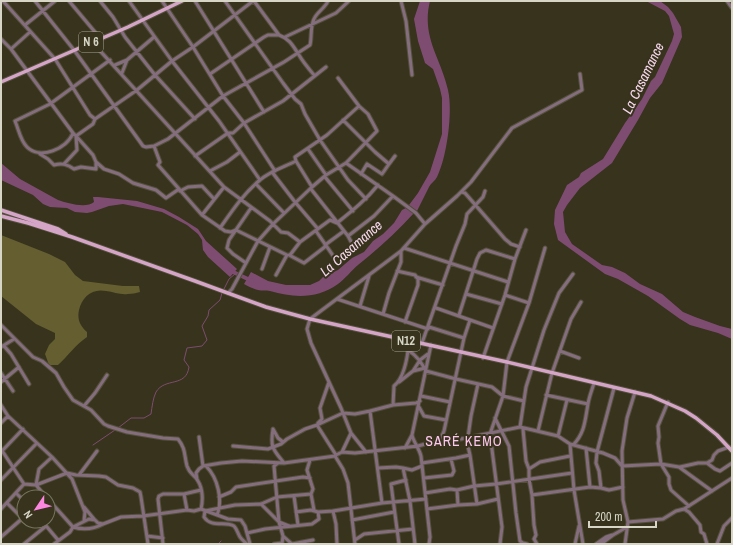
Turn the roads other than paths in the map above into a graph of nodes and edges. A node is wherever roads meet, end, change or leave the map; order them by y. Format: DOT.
graph roads {
  1 [pos="3,1"];
  2 [pos="35,1"];
  3 [pos="55,1"];
  4 [pos="69,1"];
  5 [pos="100,1"];
  6 [pos="129,1"];
  7 [pos="162,1"];
  8 [pos="182,1"];
  9 [pos="195,1"];
  10 [pos="225,1"];
  11 [pos="254,1"];
  12 [pos="328,1"];
  13 [pos="349,1"];
  14 [pos="400,1"];
  15 [pos="729,2"];
  16 [pos="168,8"];
  17 [pos="732,8"];
  18 [pos="43,11"];
  19 [pos="235,14"];
  20 [pos="143,20"];
  21 [pos="313,24"];
  22 [pos="25,26"];
  23 [pos="121,29"];
  24 [pos="30,32"];
  25 [pos="214,32"];
  26 [pos="280,34"];
  27 [pos="154,36"];
  28 [pos="285,37"];
  29 [pos="1,38"];
  30 [pos="100,38"];
  31 [pos="92,42"];
  32 [pos="256,43"];
  33 [pos="193,47"];
  34 [pos="11,49"];
  35 [pos="74,50"];
  36 [pos="137,51"];
  37 [pos="298,54"];
  38 [pos="55,59"];
  39 [pos="230,59"];
  40 [pos="110,60"];
  41 [pos="127,60"];
  42 [pos="172,61"];
  43 [pos="115,65"];
  44 [pos="326,67"];
  45 [pos="273,68"];
  46 [pos="27,71"];
  47 [pos="122,73"];
  48 [pos="91,74"];
  49 [pos="210,74"];
  50 [pos="580,74"];
  51 [pos="156,75"];
  52 [pos="314,75"];
  53 [pos="412,75"];
  54 [pos="338,78"];
  55 [pos="1,82"];
  56 [pos="246,83"];
  57 [pos="72,88"];
  58 [pos="137,90"];
  59 [pos="292,94"];
  60 [pos="223,96"];
  61 [pos="50,104"];
  62 [pos="115,106"];
  63 [pos="359,106"];
  64 [pos="208,108"];
  65 [pos="264,112"];
  66 [pos="95,119"];
  67 [pos="195,119"];
  68 [pos="343,120"];
  69 [pos="244,123"];
  70 [pos="175,133"];
  71 [pos="228,133"];
  72 [pos="74,134"];
  73 [pos="320,140"];
  74 [pos="365,142"];
  75 [pos="154,146"];
  76 [pos="308,149"];
  77 [pos="240,152"];
  78 [pos="39,154"];
  79 [pos="195,156"];
  80 [pos="396,156"];
  81 [pos="296,161"];
  82 [pos="96,162"];
  83 [pos="346,163"];
  84 [pos="64,164"];
  85 [pos="390,164"];
  86 [pos="340,168"];
  87 [pos="96,169"];
  88 [pos="108,171"];
  89 [pos="210,171"];
  90 [pos="273,171"];
  91 [pos="361,174"];
  92 [pos="326,176"];
  93 [pos="260,180"];
  94 [pos="256,184"];
  95 [pos="378,185"];
  96 [pos="224,187"];
  97 [pos="311,188"];
  98 [pos="179,190"];
  99 [pos="485,191"];
  100 [pos="463,192"];
  101 [pos="393,196"];
  102 [pos="214,199"];
  103 [pos="240,199"];
  104 [pos="366,199"];
  105 [pos="295,202"];
  106 [pos="475,205"];
  107 [pos="251,208"];
  108 [pos="1,210"];
  109 [pos="352,211"];
  110 [pos="284,213"];
  111 [pos="202,215"];
  112 [pos="1,216"];
  113 [pos="338,223"];
  114 [pos="273,224"];
  115 [pos="425,224"];
  116 [pos="220,228"];
  117 [pos="236,230"];
  118 [pos="317,230"];
  119 [pos="526,230"];
  120 [pos="344,231"];
  121 [pos="348,236"];
  122 [pos="72,238"];
  123 [pos="258,241"];
  124 [pos="300,242"];
  125 [pos="326,246"];
  126 [pos="270,247"];
  127 [pos="354,247"];
  128 [pos="520,247"];
  129 [pos="404,248"];
  130 [pos="546,248"];
  131 [pos="401,251"];
  132 [pos="288,255"];
  133 [pos="334,257"];
  134 [pos="515,259"];
  135 [pos="246,262"];
  136 [pos="451,262"];
  137 [pos="262,269"];
  138 [pos="474,270"];
  139 [pos="397,271"];
  140 [pos="572,274"];
  141 [pos="276,275"];
  142 [pos="369,276"];
  143 [pos="416,277"];
  144 [pos="508,282"];
  145 [pos="443,285"];
  146 [pos="232,289"];
  147 [pos="228,293"];
  148 [pos="466,294"];
  149 [pos="233,295"];
  150 [pos="505,295"];
  151 [pos="338,299"];
  152 [pos="582,302"];
  153 [pos="528,303"];
  154 [pos="502,304"];
  155 [pos="360,306"];
  156 [pos="436,308"];
  157 [pos="383,314"];
  158 [pos="459,316"];
  159 [pos="310,320"];
  160 [pos="470,320"];
  161 [pos="405,322"];
  162 [pos="1,325"];
  163 [pos="429,328"];
  164 [pos="493,328"];
  165 [pos="464,338"];
  166 [pos="14,339"];
  167 [pos="409,341"];
  168 [pos="422,343"];
  169 [pos="431,345"];
  170 [pos="3,347"];
  171 [pos="408,350"];
  172 [pos="560,351"];
  173 [pos="462,352"];
  174 [pos="428,354"];
  175 [pos="483,358"];
  176 [pos="579,358"];
  177 [pos="420,360"];
  178 [pos="507,362"];
  179 [pos="19,367"];
  180 [pos="532,369"];
  181 [pos="426,370"];
  182 [pos="413,371"];
  183 [pos="1,373"];
  184 [pos="552,373"];
  185 [pos="107,374"];
  186 [pos="5,379"];
  187 [pos="456,379"];
  188 [pos="1,382"];
  189 [pos="329,382"];
  190 [pos="399,382"];
  191 [pos="594,383"];
  192 [pos="29,384"];
  193 [pos="478,384"];
  194 [pos="614,388"];
  195 [pos="13,391"];
  196 [pos="635,392"];
  197 [pos="546,395"];
  198 [pos="421,396"];
  199 [pos="503,396"];
  200 [pos="567,400"];
  201 [pos="420,401"];
  202 [pos="524,401"];
  203 [pos="450,402"];
  204 [pos="668,402"];
  205 [pos="588,404"];
  206 [pos="1,405"];
  207 [pos="393,405"];
  208 [pos="84,406"];
  209 [pos="419,407"];
  210 [pos="370,411"];
  211 [pos="343,413"];
  212 [pos="8,416"];
  213 [pos="495,418"];
  214 [pos="446,420"];
  215 [pos="1,423"];
  216 [pos="317,425"];
  217 [pos="522,428"];
  218 [pos="23,429"];
  219 [pos="502,430"];
  220 [pos="538,431"];
  221 [pos="351,433"];
  222 [pos="490,434"];
  223 [pos="412,435"];
  224 [pos="558,436"];
  225 [pos="199,437"];
  226 [pos="467,438"];
  227 [pos="579,439"];
  228 [pos="440,440"];
  229 [pos="283,442"];
  230 [pos="36,444"];
  231 [pos="572,445"];
  232 [pos="233,446"];
  233 [pos="418,446"];
  234 [pos="272,447"];
  235 [pos="729,447"];
  236 [pos="405,448"];
  237 [pos="581,448"];
  238 [pos="586,448"];
  239 [pos="1,450"];
  240 [pos="97,451"];
  241 [pos="375,451"];
  242 [pos="732,451"];
  243 [pos="342,452"];
  244 [pos="366,452"];
  245 [pos="597,452"];
  246 [pos="336,455"];
  247 [pos="470,455"];
  248 [pos="570,456"];
  249 [pos="52,457"];
  250 [pos="451,459"];
  251 [pos="310,460"];
  252 [pos="278,463"];
  253 [pos="284,463"];
  254 [pos="707,463"];
  255 [pos="732,463"];
  256 [pos="422,464"];
  257 [pos="661,464"];
  258 [pos="204,466"];
  259 [pos="622,466"];
  260 [pos="13,467"];
  261 [pos="679,467"];
  262 [pos="378,468"];
  263 [pos="403,468"];
  264 [pos="529,469"];
  265 [pos="307,470"];
  266 [pos="412,470"];
  267 [pos="67,472"];
  268 [pos="572,473"];
  269 [pos="79,475"];
  270 [pos="303,477"];
  271 [pos="310,478"];
  272 [pos="405,478"];
  273 [pos="424,478"];
  274 [pos="732,478"];
  275 [pos="197,479"];
  276 [pos="529,479"];
  277 [pos="1,480"];
  278 [pos="276,481"];
  279 [pos="513,481"];
  280 [pos="24,484"];
  281 [pos="496,484"];
  282 [pos="36,485"];
  283 [pos="474,486"];
  284 [pos="590,487"];
  285 [pos="623,487"];
  286 [pos="601,488"];
  287 [pos="20,489"];
  288 [pos="39,489"];
  289 [pos="201,490"];
  290 [pos="456,490"];
  291 [pos="574,490"];
  292 [pos="712,491"];
  293 [pos="16,493"];
  294 [pos="425,493"];
  295 [pos="184,494"];
  296 [pos="310,494"];
  297 [pos="532,495"];
  298 [pos="294,496"];
  299 [pos="219,497"];
  300 [pos="277,498"];
  301 [pos="426,499"];
  302 [pos="498,499"];
  303 [pos="410,501"];
  304 [pos="392,502"];
  305 [pos="7,503"];
  306 [pos="382,503"];
  307 [pos="261,504"];
  308 [pos="477,504"];
  309 [pos="458,505"];
  310 [pos="689,506"];
  311 [pos="84,507"];
  312 [pos="350,507"];
  313 [pos="56,508"];
  314 [pos="220,508"];
  315 [pos="1,509"];
  316 [pos="201,509"];
  317 [pos="427,509"];
  318 [pos="684,509"];
  319 [pos="187,510"];
  320 [pos="16,511"];
  321 [pos="205,511"];
  322 [pos="316,511"];
  323 [pos="333,511"];
  324 [pos="296,512"];
  325 [pos="394,512"];
  326 [pos="160,513"];
  327 [pos="217,515"];
  328 [pos="143,516"];
  329 [pos="732,518"];
  330 [pos="95,520"];
  331 [pos="352,520"];
  332 [pos="84,521"];
  333 [pos="279,522"];
  334 [pos="579,522"];
  335 [pos="628,522"];
  336 [pos="16,524"];
  337 [pos="103,524"];
  338 [pos="298,525"];
  339 [pos="288,526"];
  340 [pos="73,527"];
  341 [pos="627,527"];
  342 [pos="281,528"];
  343 [pos="42,529"];
  344 [pos="49,529"];
  345 [pos="413,529"];
  346 [pos="397,530"];
  347 [pos="247,533"];
  348 [pos="613,535"];
  349 [pos="147,536"];
  350 [pos="283,536"];
  351 [pos="1,537"];
  352 [pos="163,538"];
  353 [pos="58,540"];
  354 [pos="313,540"];
  355 [pos="355,542"];
  356 [pos="24,544"];
  357 [pos="54,544"];
  358 [pos="148,544"];
  359 [pos="163,544"];
  360 [pos="249,544"];
  361 [pos="274,544"];
  362 [pos="282,544"];
  363 [pos="337,544"];
  364 [pos="399,544"];
  365 [pos="415,544"];
  366 [pos="429,544"];
  367 [pos="500,544"];
  368 [pos="527,544"];
  369 [pos="537,544"];
  370 [pos="575,544"];
  371 [pos="583,544"];
  372 [pos="596,544"];
  373 [pos="601,544"];
  374 [pos="625,544"];
  375 [pos="707,544"];
  376 [pos="717,544"];
  1 -- 22 [label="street"];
  2 -- 18 [label="street"];
  3 -- 18 [label="street"];
  4 -- 30 [label="street"];
  5 -- 23 [label="street"];
  6 -- 20 [label="street"];
  7 -- 16 [label="street"];
  8 -- 16 [label="main road, N 6"];
  9 -- 25 [label="street"];
  10 -- 19 [label="street"];
  11 -- 19 [label="street"];
  11 -- 26 [label="street"];
  12 -- 21 [label="street"];
  13 -- 21 [label="street"];
  14 -- 53 [label="street"];
  15 -- 17 [label="street"];
  16 -- 20 [label="main road, N 6"];
  16 -- 33 [label="street"];
  18 -- 22 [label="street"];
  18 -- 35 [label="street"];
  19 -- 25 [label="street"];
  19 -- 32 [label="street"];
  20 -- 23 [label="main road, N 6"];
  20 -- 27 [label="street"];
  21 -- 28 [label="street"];
  21 -- 37 [label="street"];
  22 -- 24 [label="street"];
  23 -- 30 [label="main road, N 6"];
  23 -- 36 [label="street"];
  24 -- 34 [label="street"];
  24 -- 38 [label="street"];
  25 -- 33 [label="street"];
  25 -- 39 [label="street"];
  26 -- 28 [label="street"];
  26 -- 32 [label="street"];
  27 -- 36 [label="street"];
  27 -- 42 [label="street"];
  28 -- 37 [label="street"];
  29 -- 34 [label="street"];
  30 -- 31 [label="main road, N 6"];
  31 -- 35 [label="main road, N 6"];
  31 -- 40 [label="street"];
  32 -- 39 [label="street"];
  32 -- 45 [label="street"];
  33 -- 42 [label="street"];
  33 -- 49 [label="street"];
  34 -- 46 [label="street"];
  35 -- 38 [label="main road, N 6"];
  35 -- 48 [label="street"];
  36 -- 41 [label="street"];
  36 -- 51 [label="street"];
  37 -- 45 [label="street"];
  37 -- 52 [label="street"];
  38 -- 46 [label="main road, N 6"];
  38 -- 57 [label="street"];
  39 -- 49 [label="street"];
  39 -- 56 [label="street"];
  40 -- 43 [label="street"];
  40 -- 48 [label="street"];
  41 -- 43 [label="street"];
  41 -- 47 [label="street"];
  42 -- 51 [label="street"];
  42 -- 64 [label="street"];
  43 -- 47 [label="street"];
  44 -- 52 [label="street"];
  45 -- 56 [label="street"];
  45 -- 59 [label="street"];
  46 -- 55 [label="main road, N 6"];
  46 -- 61 [label="street"];
  47 -- 58 [label="street"];
  48 -- 57 [label="street"];
  48 -- 62 [label="street"];
  49 -- 60 [label="street"];
  50 -- 100 [label="street"];
  51 -- 58 [label="street"];
  51 -- 67 [label="street"];
  52 -- 59 [label="street"];
  54 -- 63 [label="street"];
  56 -- 60 [label="street"];
  56 -- 65 [label="street"];
  57 -- 61 [label="street"];
  57 -- 66 [label="street"];
  58 -- 62 [label="street"];
  58 -- 70 [label="street"];
  59 -- 65 [label="street"];
  59 -- 73 [label="street"];
  60 -- 64 [label="street"];
  60 -- 69 [label="street"];
  61 -- 72 [label="street"];
  61 -- 78 [label="street"];
  62 -- 66 [label="street"];
  62 -- 75 [label="street"];
  63 -- 68 [label="street"];
  63 -- 74 [label="street"];
  64 -- 67 [label="street"];
  64 -- 71 [label="street"];
  65 -- 69 [label="street"];
  66 -- 72 [label="street"];
  67 -- 70 [label="street"];
  68 -- 73 [label="street"];
  68 -- 74 [label="street"];
  69 -- 71 [label="street"];
  69 -- 90 [label="street"];
  70 -- 75 [label="street"];
  70 -- 79 [label="street"];
  71 -- 77 [label="street"];
  71 -- 79 [label="street"];
  72 -- 78 [label="street"];
  72 -- 82 [label="street"];
  72 -- 84 [label="street"];
  73 -- 76 [label="street"];
  73 -- 86 [label="street"];
  74 -- 83 [label="street"];
  74 -- 85 [label="street"];
  75 -- 98 [label="street"];
  76 -- 81 [label="street"];
  76 -- 92 [label="street"];
  77 -- 89 [label="street"];
  77 -- 93 [label="street"];
  78 -- 84 [label="street"];
  79 -- 89 [label="street"];
  80 -- 85 [label="street"];
  81 -- 90 [label="street"];
  81 -- 97 [label="street"];
  82 -- 87 [label="street"];
  82 -- 88 [label="street"];
  83 -- 86 [label="street"];
  83 -- 91 [label="street"];
  84 -- 87 [label="street"];
  85 -- 91 [label="street"];
  86 -- 92 [label="street"];
  86 -- 104 [label="street"];
  87 -- 88 [label="street"];
  88 -- 98 [label="street"];
  89 -- 96 [label="street"];
  90 -- 93 [label="street"];
  90 -- 105 [label="street"];
  91 -- 95 [label="street"];
  92 -- 97 [label="street"];
  92 -- 109 [label="street"];
  93 -- 94 [label="street"];
  94 -- 103 [label="street"];
  94 -- 110 [label="street"];
  95 -- 101 [label="street"];
  95 -- 104 [label="street"];
  96 -- 102 [label="street"];
  96 -- 103 [label="street"];
  97 -- 105 [label="street"];
  97 -- 113 [label="street"];
  98 -- 102 [label="street"];
  98 -- 111 [label="street"];
  99 -- 106 [label="street"];
  100 -- 106 [label="street"];
  100 -- 115 [label="street"];
  101 -- 115 [label="street"];
  101 -- 121 [label="street"];
  102 -- 111 [label="street"];
  103 -- 107 [label="street"];
  103 -- 116 [label="street"];
  104 -- 109 [label="street"];
  105 -- 110 [label="street"];
  105 -- 118 [label="street"];
  106 -- 128 [label="street"];
  106 -- 136 [label="street"];
  107 -- 114 [label="street"];
  107 -- 117 [label="street"];
  108 -- 122 [label="main road"];
  109 -- 113 [label="street"];
  110 -- 114 [label="street"];
  111 -- 116 [label="street"];
  112 -- 122 [label="main road"];
  113 -- 118 [label="street"];
  113 -- 120 [label="street"];
  114 -- 123 [label="street"];
  114 -- 124 [label="street"];
  115 -- 129 [label="street"];
  116 -- 117 [label="street"];
  117 -- 123 [label="street"];
  117 -- 135 [label="street"];
  118 -- 124 [label="street"];
  118 -- 125 [label="street"];
  119 -- 128 [label="street"];
  120 -- 121 [label="street"];
  120 -- 125 [label="street"];
  121 -- 127 [label="street"];
  122 -- 147 [label="main road, N12"];
  123 -- 126 [label="street"];
  123 -- 135 [label="street"];
  124 -- 132 [label="street"];
  125 -- 132 [label="street"];
  125 -- 133 [label="street"];
  126 -- 132 [label="street"];
  126 -- 137 [label="street"];
  128 -- 134 [label="street"];
  129 -- 131 [label="street"];
  129 -- 136 [label="street"];
  130 -- 153 [label="street"];
  131 -- 139 [label="street"];
  131 -- 142 [label="street"];
  132 -- 141 [label="street"];
  134 -- 138 [label="street"];
  134 -- 144 [label="street"];
  135 -- 146 [label="street"];
  136 -- 138 [label="street"];
  136 -- 145 [label="street"];
  138 -- 144 [label="street"];
  138 -- 148 [label="street"];
  139 -- 143 [label="street"];
  139 -- 157 [label="street"];
  140 -- 180 [label="street"];
  142 -- 151 [label="street"];
  142 -- 155 [label="street"];
  143 -- 145 [label="street"];
  143 -- 161 [label="street"];
  144 -- 150 [label="street"];
  145 -- 156 [label="street"];
  146 -- 147 [label="street"];
  146 -- 149 [label="street"];
  147 -- 149 [label="main road, N12"];
  148 -- 154 [label="street"];
  148 -- 158 [label="street"];
  149 -- 159 [label="main road, N12"];
  150 -- 153 [label="street"];
  150 -- 154 [label="street"];
  151 -- 155 [label="street"];
  151 -- 159 [label="street"];
  152 -- 172 [label="street"];
  153 -- 178 [label="street"];
  154 -- 164 [label="street"];
  155 -- 157 [label="street"];
  156 -- 158 [label="street"];
  156 -- 163 [label="street"];
  157 -- 161 [label="street"];
  158 -- 160 [label="street"];
  159 -- 167 [label="main road, N12"];
  159 -- 189 [label="street"];
  160 -- 164 [label="street"];
  160 -- 165 [label="street"];
  161 -- 163 [label="street"];
  162 -- 166 [label="street"];
  163 -- 165 [label="street"];
  163 -- 168 [label="street"];
  164 -- 175 [label="street"];
  165 -- 173 [label="street"];
  166 -- 170 [label="street"];
  166 -- 208 [label="street"];
  167 -- 168 [label="main road, N12"];
  167 -- 171 [label="street"];
  168 -- 169 [label="main road, N12"];
  169 -- 173 [label="main road, N12"];
  169 -- 174 [label="street"];
  170 -- 179 [label="street"];
  171 -- 177 [label="street"];
  171 -- 190 [label="street"];
  172 -- 176 [label="street"];
  172 -- 184 [label="street"];
  173 -- 175 [label="main road, N12"];
  173 -- 187 [label="street"];
  174 -- 177 [label="street"];
  174 -- 181 [label="street"];
  175 -- 178 [label="main road, N12"];
  177 -- 181 [label="street"];
  177 -- 182 [label="street"];
  178 -- 180 [label="main road, N12"];
  178 -- 199 [label="street"];
  179 -- 186 [label="street"];
  179 -- 192 [label="street"];
  180 -- 184 [label="main road, N12"];
  180 -- 202 [label="street"];
  181 -- 182 [label="street"];
  181 -- 187 [label="street"];
  181 -- 198 [label="street"];
  182 -- 190 [label="street"];
  183 -- 186 [label="street"];
  184 -- 191 [label="main road, N12"];
  184 -- 197 [label="street"];
  185 -- 208 [label="street"];
  186 -- 188 [label="street"];
  186 -- 195 [label="street"];
  187 -- 193 [label="street"];
  187 -- 203 [label="street"];
  189 -- 211 [label="street"];
  189 -- 216 [label="street"];
  190 -- 207 [label="street"];
  191 -- 194 [label="main road, N12"];
  191 -- 205 [label="street"];
  193 -- 199 [label="street"];
  193 -- 226 [label="street"];
  194 -- 196 [label="main road, N12"];
  194 -- 245 [label="street"];
  196 -- 204 [label="main road, N12"];
  196 -- 259 [label="street"];
  197 -- 200 [label="street"];
  197 -- 220 [label="street"];
  198 -- 201 [label="street"];
  198 -- 203 [label="street"];
  199 -- 202 [label="street"];
  199 -- 213 [label="street"];
  200 -- 205 [label="street"];
  200 -- 224 [label="street"];
  201 -- 207 [label="street"];
  201 -- 209 [label="street"];
  202 -- 217 [label="street"];
  203 -- 214 [label="street"];
  204 -- 235 [label="main road, N12"];
  204 -- 257 [label="street"];
  205 -- 227 [label="street"];
  206 -- 212 [label="street"];
  207 -- 210 [label="street"];
  208 -- 275 [label="street"];
  209 -- 214 [label="street"];
  209 -- 223 [label="street"];
  210 -- 211 [label="street"];
  210 -- 241 [label="street"];
  211 -- 216 [label="street"];
  211 -- 221 [label="street"];
  212 -- 215 [label="street"];
  212 -- 218 [label="street"];
  213 -- 219 [label="street"];
  213 -- 222 [label="street"];
  214 -- 228 [label="street"];
  216 -- 229 [label="street"];
  216 -- 246 [label="street"];
  217 -- 219 [label="street"];
  217 -- 220 [label="street"];
  217 -- 264 [label="street"];
  218 -- 230 [label="street"];
  218 -- 239 [label="street"];
  219 -- 222 [label="street"];
  219 -- 279 [label="street"];
  220 -- 224 [label="street"];
  221 -- 243 [label="street"];
  221 -- 244 [label="street"];
  222 -- 226 [label="street"];
  222 -- 281 [label="street"];
  223 -- 233 [label="street"];
  223 -- 236 [label="street"];
  224 -- 231 [label="street"];
  225 -- 258 [label="street"];
  226 -- 228 [label="street"];
  226 -- 247 [label="street"];
  227 -- 231 [label="street"];
  227 -- 237 [label="street"];
  228 -- 233 [label="street"];
  229 -- 234 [label="street"];
  229 -- 234 [label="street"];
  230 -- 249 [label="street"];
  230 -- 260 [label="street"];
  231 -- 237 [label="street"];
  231 -- 248 [label="street"];
  232 -- 234 [label="street"];
  233 -- 236 [label="street"];
  233 -- 256 [label="street"];
  234 -- 253 [label="street"];
  235 -- 242 [label="main road, N12"];
  235 -- 254 [label="street"];
  236 -- 241 [label="street"];
  237 -- 238 [label="street"];
  238 -- 245 [label="street"];
  238 -- 284 [label="street"];
  239 -- 260 [label="street"];
  240 -- 269 [label="street"];
  241 -- 244 [label="street"];
  241 -- 262 [label="street"];
  243 -- 244 [label="street"];
  243 -- 246 [label="street"];
  245 -- 259 [label="street"];
  245 -- 286 [label="street"];
  246 -- 251 [label="street"];
  246 -- 312 [label="street"];
  247 -- 250 [label="street"];
  247 -- 283 [label="street"];
  248 -- 264 [label="street"];
  248 -- 268 [label="street"];
  249 -- 267 [label="street"];
  249 -- 282 [label="street"];
  250 -- 256 [label="street"];
  250 -- 273 [label="street"];
  251 -- 253 [label="street"];
  251 -- 265 [label="street"];
  252 -- 253 [label="street"];
  252 -- 258 [label="street"];
  252 -- 278 [label="street"];
  254 -- 255 [label="street"];
  254 -- 261 [label="street"];
  256 -- 266 [label="street"];
  256 -- 273 [label="street"];
  257 -- 259 [label="street"];
  257 -- 261 [label="street"];
  257 -- 310 [label="street"];
  258 -- 275 [label="street"];
  258 -- 299 [label="street"];
  259 -- 285 [label="street"];
  260 -- 277 [label="street"];
  260 -- 280 [label="street"];
  261 -- 292 [label="street"];
  262 -- 263 [label="street"];
  262 -- 306 [label="street"];
  263 -- 266 [label="street"];
  263 -- 272 [label="street"];
  264 -- 276 [label="street"];
  265 -- 270 [label="street"];
  265 -- 271 [label="street"];
  266 -- 272 [label="street"];
  267 -- 269 [label="street"];
  267 -- 282 [label="street"];
  267 -- 311 [label="street"];
  268 -- 276 [label="street"];
  268 -- 291 [label="street"];
  269 -- 328 [label="street"];
  270 -- 271 [label="street"];
  270 -- 278 [label="street"];
  271 -- 296 [label="street"];
  272 -- 303 [label="street"];
  272 -- 304 [label="street"];
  273 -- 294 [label="street"];
  274 -- 292 [label="street"];
  275 -- 289 [label="street"];
  276 -- 279 [label="street"];
  276 -- 297 [label="street"];
  278 -- 299 [label="street"];
  278 -- 300 [label="street"];
  279 -- 281 [label="street"];
  279 -- 368 [label="street"];
  280 -- 282 [label="street"];
  280 -- 287 [label="street"];
  281 -- 283 [label="street"];
  281 -- 302 [label="street"];
  282 -- 288 [label="street"];
  283 -- 290 [label="street"];
  283 -- 308 [label="street"];
  284 -- 286 [label="street"];
  284 -- 291 [label="street"];
  285 -- 286 [label="street"];
  285 -- 335 [label="street"];
  289 -- 295 [label="street"];
  289 -- 316 [label="street"];
  290 -- 294 [label="street"];
  290 -- 309 [label="street"];
  291 -- 297 [label="street"];
  291 -- 334 [label="street"];
  292 -- 310 [label="street"];
  293 -- 305 [label="street"];
  294 -- 301 [label="street"];
  295 -- 319 [label="street"];
  295 -- 326 [label="street"];
  296 -- 298 [label="street"];
  296 -- 322 [label="street"];
  297 -- 369 [label="street"];
  298 -- 300 [label="street"];
  298 -- 324 [label="street"];
  299 -- 314 [label="street"];
  300 -- 307 [label="street"];
  300 -- 333 [label="street"];
  301 -- 303 [label="street"];
  301 -- 317 [label="street"];
  302 -- 308 [label="street"];
  302 -- 367 [label="street"];
  303 -- 304 [label="street"];
  303 -- 345 [label="street"];
  304 -- 306 [label="street"];
  304 -- 325 [label="street"];
  305 -- 315 [label="street"];
  305 -- 320 [label="street"];
  306 -- 312 [label="street"];
  307 -- 314 [label="street"];
  307 -- 333 [label="street"];
  308 -- 309 [label="street"];
  309 -- 317 [label="street"];
  310 -- 318 [label="street"];
  311 -- 330 [label="street"];
  311 -- 332 [label="street"];
  312 -- 323 [label="street"];
  312 -- 331 [label="street"];
  313 -- 340 [label="street"];
  314 -- 321 [label="street"];
  314 -- 327 [label="street"];
  316 -- 319 [label="street"];
  316 -- 321 [label="street"];
  317 -- 366 [label="street"];
  318 -- 335 [label="street"];
  318 -- 375 [label="street"];
  319 -- 326 [label="street"];
  321 -- 327 [label="street"];
  321 -- 360 [label="street"];
  322 -- 323 [label="street"];
  322 -- 324 [label="street"];
  322 -- 338 [label="street"];
  323 -- 363 [label="street"];
  324 -- 338 [label="street"];
  325 -- 331 [label="street"];
  325 -- 346 [label="street"];
  326 -- 328 [label="street"];
  326 -- 352 [label="street"];
  327 -- 347 [label="street"];
  328 -- 337 [label="street"];
  328 -- 349 [label="street"];
  329 -- 376 [label="street"];
  330 -- 332 [label="street"];
  330 -- 337 [label="street"];
  331 -- 355 [label="street"];
  332 -- 340 [label="street"];
  333 -- 339 [label="street"];
  333 -- 342 [label="street"];
  334 -- 370 [label="street"];
  334 -- 371 [label="street"];
  335 -- 341 [label="street"];
  336 -- 351 [label="street"];
  337 -- 340 [label="street"];
  338 -- 339 [label="street"];
  339 -- 342 [label="street"];
  340 -- 353 [label="street"];
  341 -- 348 [label="street"];
  341 -- 374 [label="street"];
  342 -- 347 [label="street"];
  342 -- 350 [label="street"];
  343 -- 356 [label="street"];
  344 -- 353 [label="street"];
  345 -- 346 [label="street"];
  345 -- 365 [label="street"];
  346 -- 355 [label="street"];
  346 -- 364 [label="street"];
  347 -- 360 [label="street"];
  348 -- 372 [label="street"];
  348 -- 373 [label="street"];
  349 -- 352 [label="street"];
  349 -- 358 [label="street"];
  350 -- 354 [label="street"];
  350 -- 362 [label="street"];
  352 -- 359 [label="street"];
  353 -- 357 [label="street"];
  361 -- 362 [label="street"];
}
